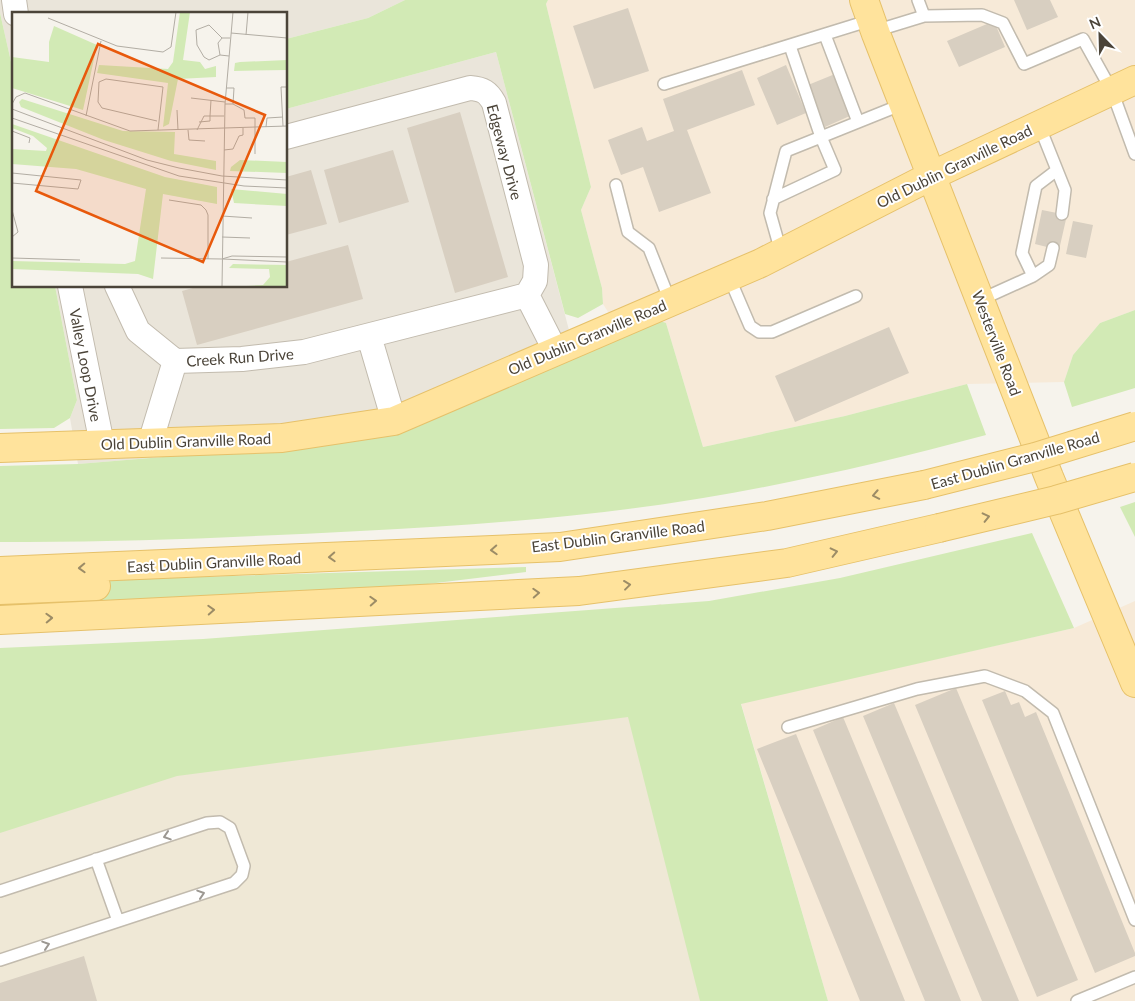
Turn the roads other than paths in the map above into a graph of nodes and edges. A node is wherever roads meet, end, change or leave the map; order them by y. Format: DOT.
graph roads {
  1 [pos="918,0"];
  2 [pos="924,16"];
  3 [pos="870,17"];
  4 [pos="825,35"];
  5 [pos="790,46"];
  6 [pos="664,84"];
  7 [pos="1123,85"];
  8 [pos="903,104"];
  9 [pos="858,122"];
  10 [pos="1039,125"];
  11 [pos="288,136"];
  12 [pos="821,137"];
  13 [pos="1135,154"];
  14 [pos="1057,170"];
  15 [pos="932,176"];
  16 [pos="616,185"];
  17 [pos="773,199"];
  18 [pos="1062,214"];
  19 [pos="1053,248"];
  20 [pos="782,252"];
  21 [pos="729,276"];
  22 [pos="1033,276"];
  23 [pos="70,288"];
  24 [pos="118,288"];
  25 [pos="527,295"];
  26 [pos="856,296"];
  27 [pos="980,300"];
  28 [pos="670,301"];
  29 [pos="370,336"];
  30 [pos="555,350"];
  31 [pos="175,361"];
  32 [pos="394,421"];
  33 [pos="1135,426"];
  34 [pos="150,443"];
  35 [pos="102,444"];
  36 [pos="0,448"];
  37 [pos="1135,477"];
  38 [pos="130,566"];
  39 [pos="0,571"];
  40 [pos="0,590"];
  41 [pos="0,620"];
  42 [pos="1135,683"];
  43 [pos="788,727"];
  44 [pos="96,859"];
  45 [pos="0,891"];
  46 [pos="1135,920"];
  47 [pos="118,921"];
  48 [pos="0,960"];
  49 [pos="1135,977"];
  50 [pos="1077,1001"];
  1 -- 2 [label="lane"];
  2 -- 3 [label="lane"];
  2 -- 7 [label="lane"];
  3 -- 4 [label="lane"];
  3 -- 8 [label="main road, Westerville Road"];
  4 -- 5 [label="lane"];
  4 -- 9 [label="lane"];
  5 -- 6 [label="lane"];
  5 -- 12 [label="lane"];
  7 -- 10 [label="main road, Old Dublin Granville Road"];
  7 -- 13 [label="lane"];
  8 -- 9 [label="lane"];
  8 -- 15 [label="main road, Westerville Road"];
  9 -- 12 [label="lane"];
  10 -- 14 [label="lane"];
  10 -- 15 [label="main road, Old Dublin Granville Road"];
  11 -- 25 [label="street, Edgeway Drive"];
  12 -- 17 [label="lane"];
  12 -- 17 [label="lane"];
  14 -- 18 [label="lane"];
  14 -- 22 [label="lane"];
  15 -- 20 [label="main road, Old Dublin Granville Road"];
  15 -- 27 [label="main road, Westerville Road"];
  16 -- 28 [label="lane"];
  17 -- 20 [label="lane"];
  19 -- 22 [label="lane"];
  20 -- 21 [label="main road, Old Dublin Granville Road"];
  21 -- 26 [label="lane"];
  21 -- 28 [label="main road, Old Dublin Granville Road"];
  22 -- 27 [label="lane"];
  23 -- 35 [label="street, Valley Loop Drive"];
  24 -- 31 [label="street, Creek Run Drive"];
  25 -- 29 [label="street, Creek Run Drive"];
  25 -- 30 [label="street"];
  27 -- 42 [label="main road, Westerville Road"];
  28 -- 30 [label="main road, Old Dublin Granville Road"];
  29 -- 31 [label="street, Creek Run Drive"];
  29 -- 32 [label="street"];
  30 -- 32 [label="main road, Old Dublin Granville Road"];
  31 -- 34 [label="street"];
  32 -- 34 [label="main road, Old Dublin Granville Road"];
  33 -- 38 [label="main road, East Dublin Granville Road, one-way, bridge"];
  34 -- 35 [label="main road, Old Dublin Granville Road"];
  35 -- 36 [label="main road, Old Dublin Granville Road"];
  41 -- 37 [label="main road, one-way, bridge"];
  38 -- 39 [label="main road, East Dublin Granville Road, one-way"];
  38 -- 40 [label="main road"];
  43 -- 46 [label="lane"];
  44 -- 45 [label="lane"];
  44 -- 47 [label="lane"];
  47 -- 44 [label="lane, one-way"];
  48 -- 47 [label="lane, one-way"];
  49 -- 50 [label="lane"];
}
